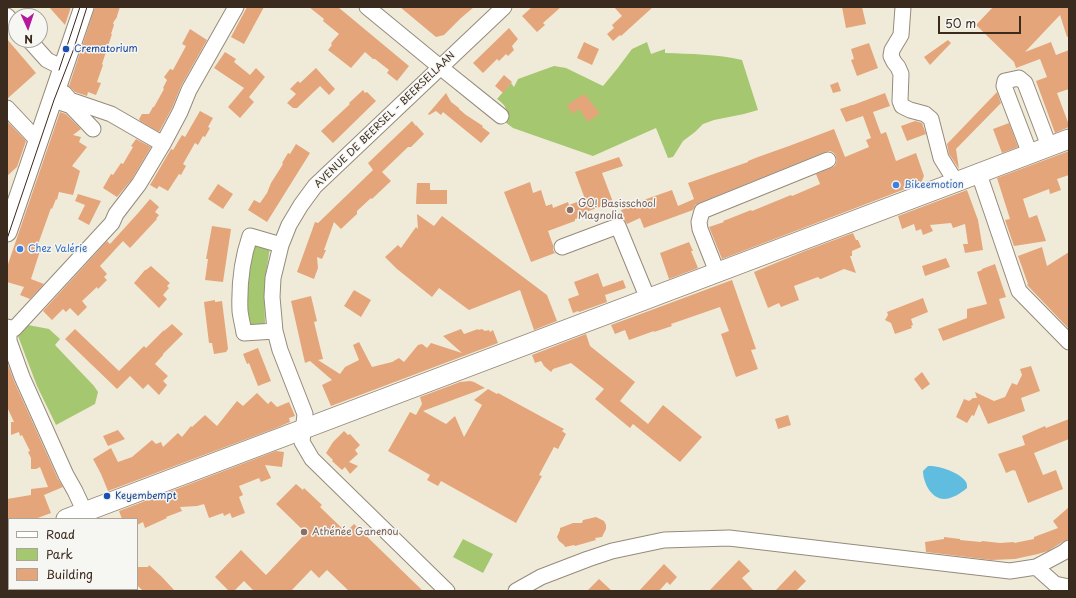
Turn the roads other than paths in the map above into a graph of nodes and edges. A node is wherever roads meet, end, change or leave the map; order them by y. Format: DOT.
graph roads {
  1 [pos="84,7"];
  2 [pos="236,7"];
  3 [pos="368,7"];
  4 [pos="504,7"];
  5 [pos="903,7"];
  6 [pos="36,48"];
  7 [pos="63,68"];
  8 [pos="440,68"];
  9 [pos="56,96"];
  10 [pos="7,108"];
  11 [pos="501,116"];
  12 [pos="93,128"];
  13 [pos="1069,139"];
  14 [pos="38,141"];
  15 [pos="163,144"];
  16 [pos="1049,146"];
  17 [pos="1030,154"];
  18 [pos="828,160"];
  19 [pos="979,174"];
  20 [pos="956,182"];
  21 [pos="7,232"];
  22 [pos="281,245"];
  23 [pos="562,247"];
  24 [pos="718,272"];
  25 [pos="648,299"];
  26 [pos="8,331"];
  27 [pos="275,331"];
  28 [pos="1069,342"];
  29 [pos="304,429"];
  30 [pos="86,515"];
  31 [pos="71,518"];
  32 [pos="1069,548"];
  33 [pos="1036,567"];
  34 [pos="1069,587"];
  35 [pos="447,591"];
  36 [pos="516,591"];
  1 -- 7 [label="main road"];
  2 -- 15 [label="street"];
  3 -- 8 [label="street"];
  4 -- 8 [label="street, AVENUE DE BEERSEL - BEERSELLAAN"];
  5 -- 20 [label="street"];
  6 -- 7 [label="street"];
  7 -- 9 [label="main road"];
  8 -- 11 [label="street"];
  8 -- 22 [label="street, AVENUE DE BEERSEL - BEERSELLAAN"];
  9 -- 12 [label="street"];
  9 -- 14 [label="main road"];
  9 -- 15 [label="street"];
  10 -- 14 [label="street"];
  13 -- 16 [label="main road"];
  14 -- 21 [label="main road"];
  15 -- 26 [label="street"];
  16 -- 17 [label="main road"];
  16 -- 17 [label="street"];
  17 -- 19 [label="main road"];
  18 -- 24 [label="street"];
  19 -- 20 [label="main road"];
  19 -- 28 [label="street"];
  20 -- 24 [label="main road"];
  22 -- 27 [label="street, AVENUE DE BEERSEL - BEERSELLAAN"];
  22 -- 27 [label="street"];
  23 -- 25 [label="street"];
  24 -- 25 [label="main road"];
  25 -- 29 [label="main road"];
  26 -- 30 [label="street"];
  27 -- 29 [label="street, AVENUE DE BEERSEL - BEERSELLAAN"];
  29 -- 30 [label="main road"];
  29 -- 35 [label="street, AVENUE DE BEERSEL - BEERSELLAAN"];
  30 -- 31 [label="main road"];
  32 -- 33 [label="street"];
  33 -- 34 [label="street"];
  33 -- 36 [label="street"];
}
